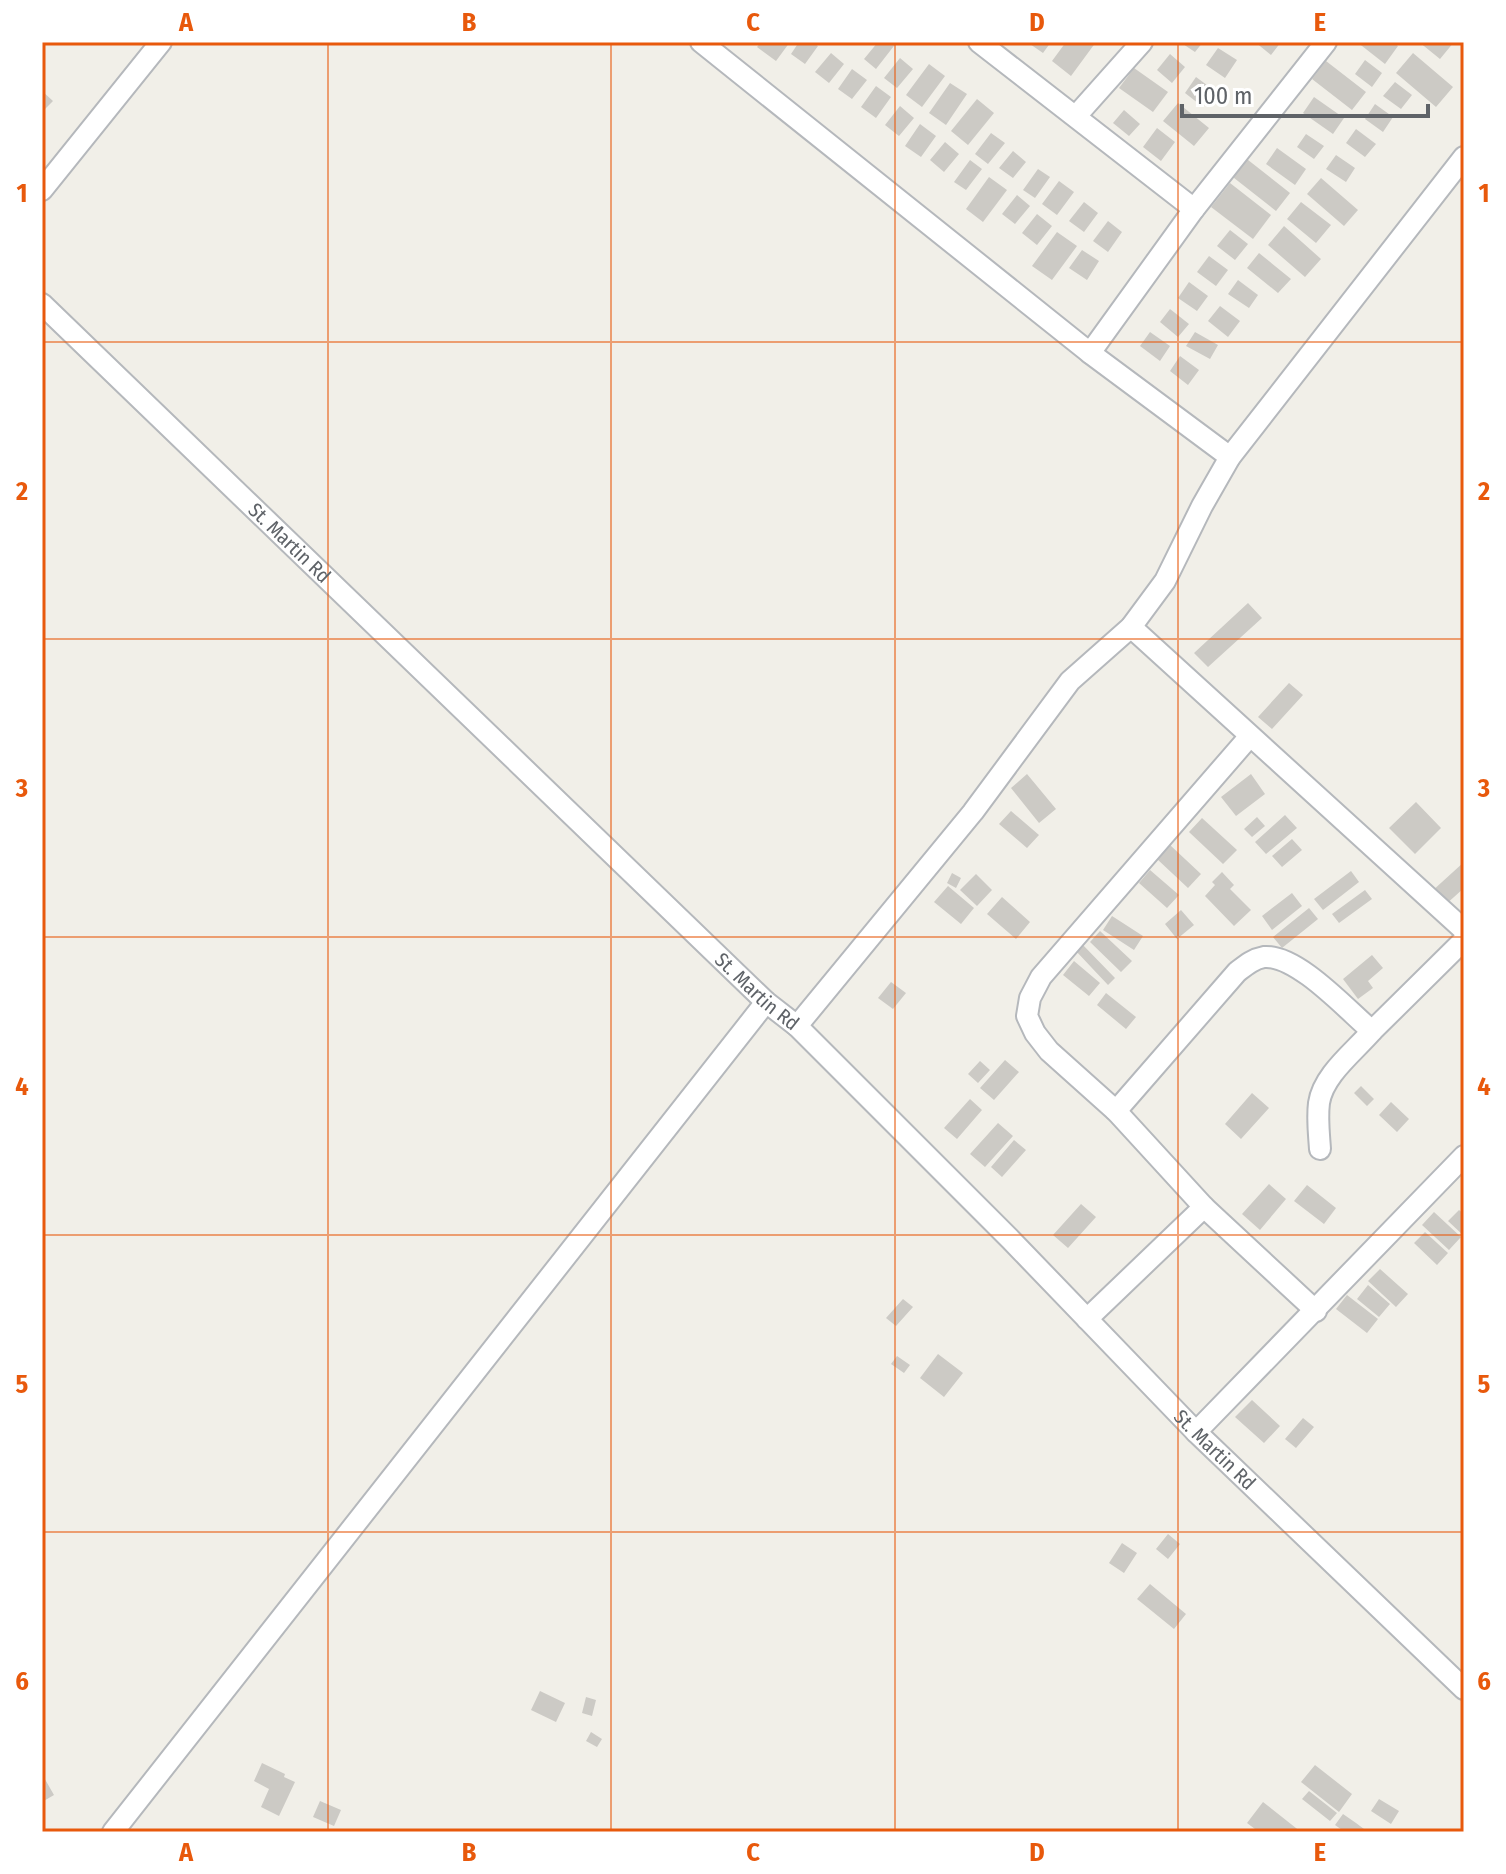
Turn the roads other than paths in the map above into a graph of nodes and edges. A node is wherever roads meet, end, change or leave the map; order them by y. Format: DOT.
graph roads {
  1 [pos="161,42"];
  2 [pos="979,42"];
  3 [pos="1142,42"];
  4 [pos="1326,42"];
  5 [pos="708,44"];
  6 [pos="1076,116"];
  7 [pos="1464,157"];
  8 [pos="46,176"];
  9 [pos="1194,209"];
  10 [pos="42,304"];
  11 [pos="1090,353"];
  12 [pos="1230,457"];
  13 [pos="1131,627"];
  14 [pos="1250,736"];
  15 [pos="1464,930"];
  16 [pos="1464,940"];
  17 [pos="766,1002"];
  18 [pos="797,1026"];
  19 [pos="1372,1031"];
  20 [pos="1116,1111"];
  21 [pos="1320,1149"];
  22 [pos="1464,1156"];
  23 [pos="1204,1207"];
  24 [pos="1316,1311"];
  25 [pos="1087,1319"];
  26 [pos="1196,1432"];
  27 [pos="1464,1689"];
  28 [pos="113,1832"];
  1 -- 8 [label="street"];
  2 -- 6 [label="street"];
  3 -- 6 [label="street"];
  4 -- 9 [label="street"];
  5 -- 11 [label="street"];
  6 -- 9 [label="street"];
  7 -- 12 [label="street"];
  9 -- 11 [label="street"];
  10 -- 17 [label="street, St. Martin Rd"];
  11 -- 12 [label="street"];
  12 -- 13 [label="street"];
  13 -- 14 [label="street"];
  13 -- 18 [label="street"];
  14 -- 15 [label="street"];
  14 -- 20 [label="street"];
  16 -- 19 [label="street"];
  17 -- 18 [label="street, St. Martin Rd"];
  17 -- 28 [label="street"];
  18 -- 25 [label="street, St. Martin Rd"];
  19 -- 20 [label="street"];
  19 -- 21 [label="street"];
  20 -- 23 [label="street"];
  22 -- 24 [label="street"];
  23 -- 24 [label="street"];
  23 -- 25 [label="street"];
  24 -- 26 [label="street"];
  25 -- 26 [label="street, St. Martin Rd"];
  26 -- 27 [label="street, St. Martin Rd"];
}
